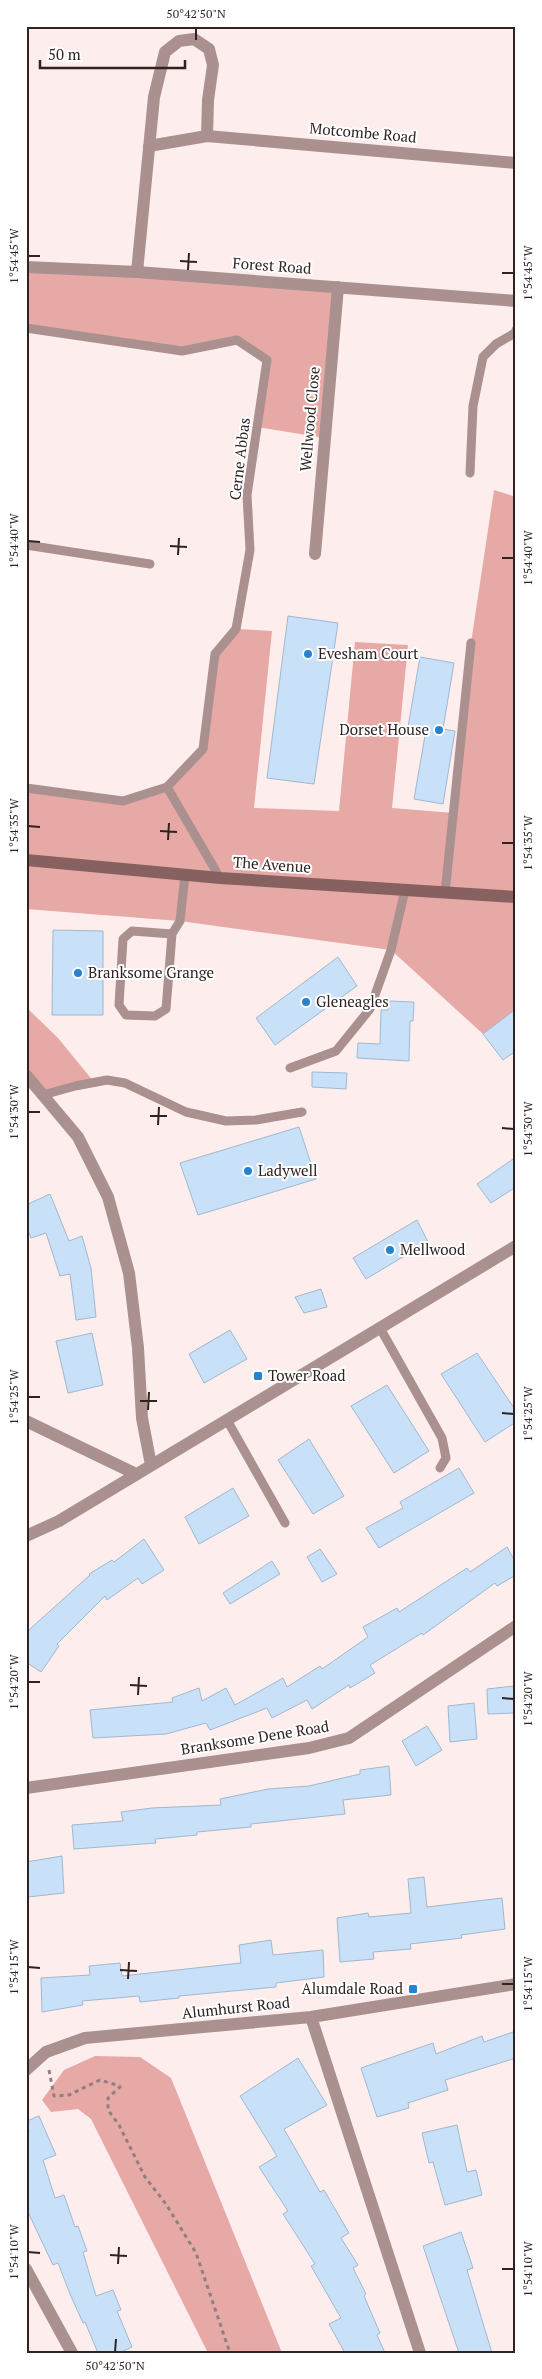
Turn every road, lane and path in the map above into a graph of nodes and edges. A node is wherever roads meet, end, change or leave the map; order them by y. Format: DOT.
graph roads {
  1 [pos="207,136"];
  2 [pos="149,146"];
  3 [pos="516,163"];
  4 [pos="26,267"];
  5 [pos="137,272"];
  6 [pos="338,287"];
  7 [pos="516,301"];
  8 [pos="26,328"];
  9 [pos="516,330"];
  10 [pos="470,473"];
  11 [pos="26,545"];
  12 [pos="315,554"];
  13 [pos="150,564"];
  14 [pos="471,644"];
  15 [pos="167,787"];
  16 [pos="26,788"];
  17 [pos="26,860"];
  18 [pos="185,875"];
  19 [pos="220,878"];
  20 [pos="405,890"];
  21 [pos="445,892"];
  22 [pos="516,897"];
  23 [pos="172,934"];
  24 [pos="290,1068"];
  25 [pos="26,1075"];
  26 [pos="44,1095"];
  27 [pos="302,1112"];
  28 [pos="516,1246"];
  29 [pos="380,1328"];
  30 [pos="228,1420"];
  31 [pos="26,1421"];
  32 [pos="151,1465"];
  33 [pos="440,1468"];
  34 [pos="136,1474"];
  35 [pos="285,1523"];
  36 [pos="26,1536"];
  37 [pos="516,1626"];
  38 [pos="26,1788"];
  39 [pos="516,1984"];
  40 [pos="311,2017"];
  41 [pos="46,2052"];
  42 [pos="26,2070"];
  43 [pos="26,2269"];
  44 [pos="72,2353"];
  45 [pos="230,2353"];
  46 [pos="420,2353"];
  1 -- 2 [label="street, Motcombe Road"];
  1 -- 2 [label="street"];
  1 -- 3 [label="street, Motcombe Road"];
  2 -- 5 [label="street"];
  4 -- 5 [label="street, Forest Road"];
  5 -- 6 [label="street, Forest Road"];
  6 -- 7 [label="street, Forest Road"];
  6 -- 12 [label="street, Wellwood Close"];
  8 -- 15 [label="lane, Cerne Abbas"];
  9 -- 10 [label="lane"];
  11 -- 13 [label="lane"];
  14 -- 21 [label="lane"];
  15 -- 16 [label="lane, Cerne Abbas"];
  15 -- 19 [label="lane"];
  17 -- 18 [label="main road, The Avenue"];
  18 -- 19 [label="main road, The Avenue"];
  18 -- 23 [label="lane"];
  19 -- 20 [label="main road, The Avenue"];
  20 -- 21 [label="main road, The Avenue"];
  20 -- 24 [label="lane"];
  21 -- 22 [label="main road, The Avenue"];
  23 -- 23 [label="lane"];
  25 -- 26 [label="street"];
  26 -- 27 [label="lane"];
  26 -- 32 [label="street"];
  28 -- 29 [label="street"];
  29 -- 30 [label="street"];
  29 -- 33 [label="lane"];
  30 -- 32 [label="street"];
  30 -- 35 [label="lane"];
  31 -- 34 [label="street"];
  32 -- 34 [label="street"];
  34 -- 36 [label="street"];
  37 -- 38 [label="street, Branksome Dene Road"];
  39 -- 40 [label="street, Alumhurst Road"];
  40 -- 41 [label="street, Alumhurst Road"];
  40 -- 46 [label="street"];
  41 -- 42 [label="street, Alumhurst Road"];
  41 -- 45 [label="path"];
  43 -- 44 [label="street"];
}
